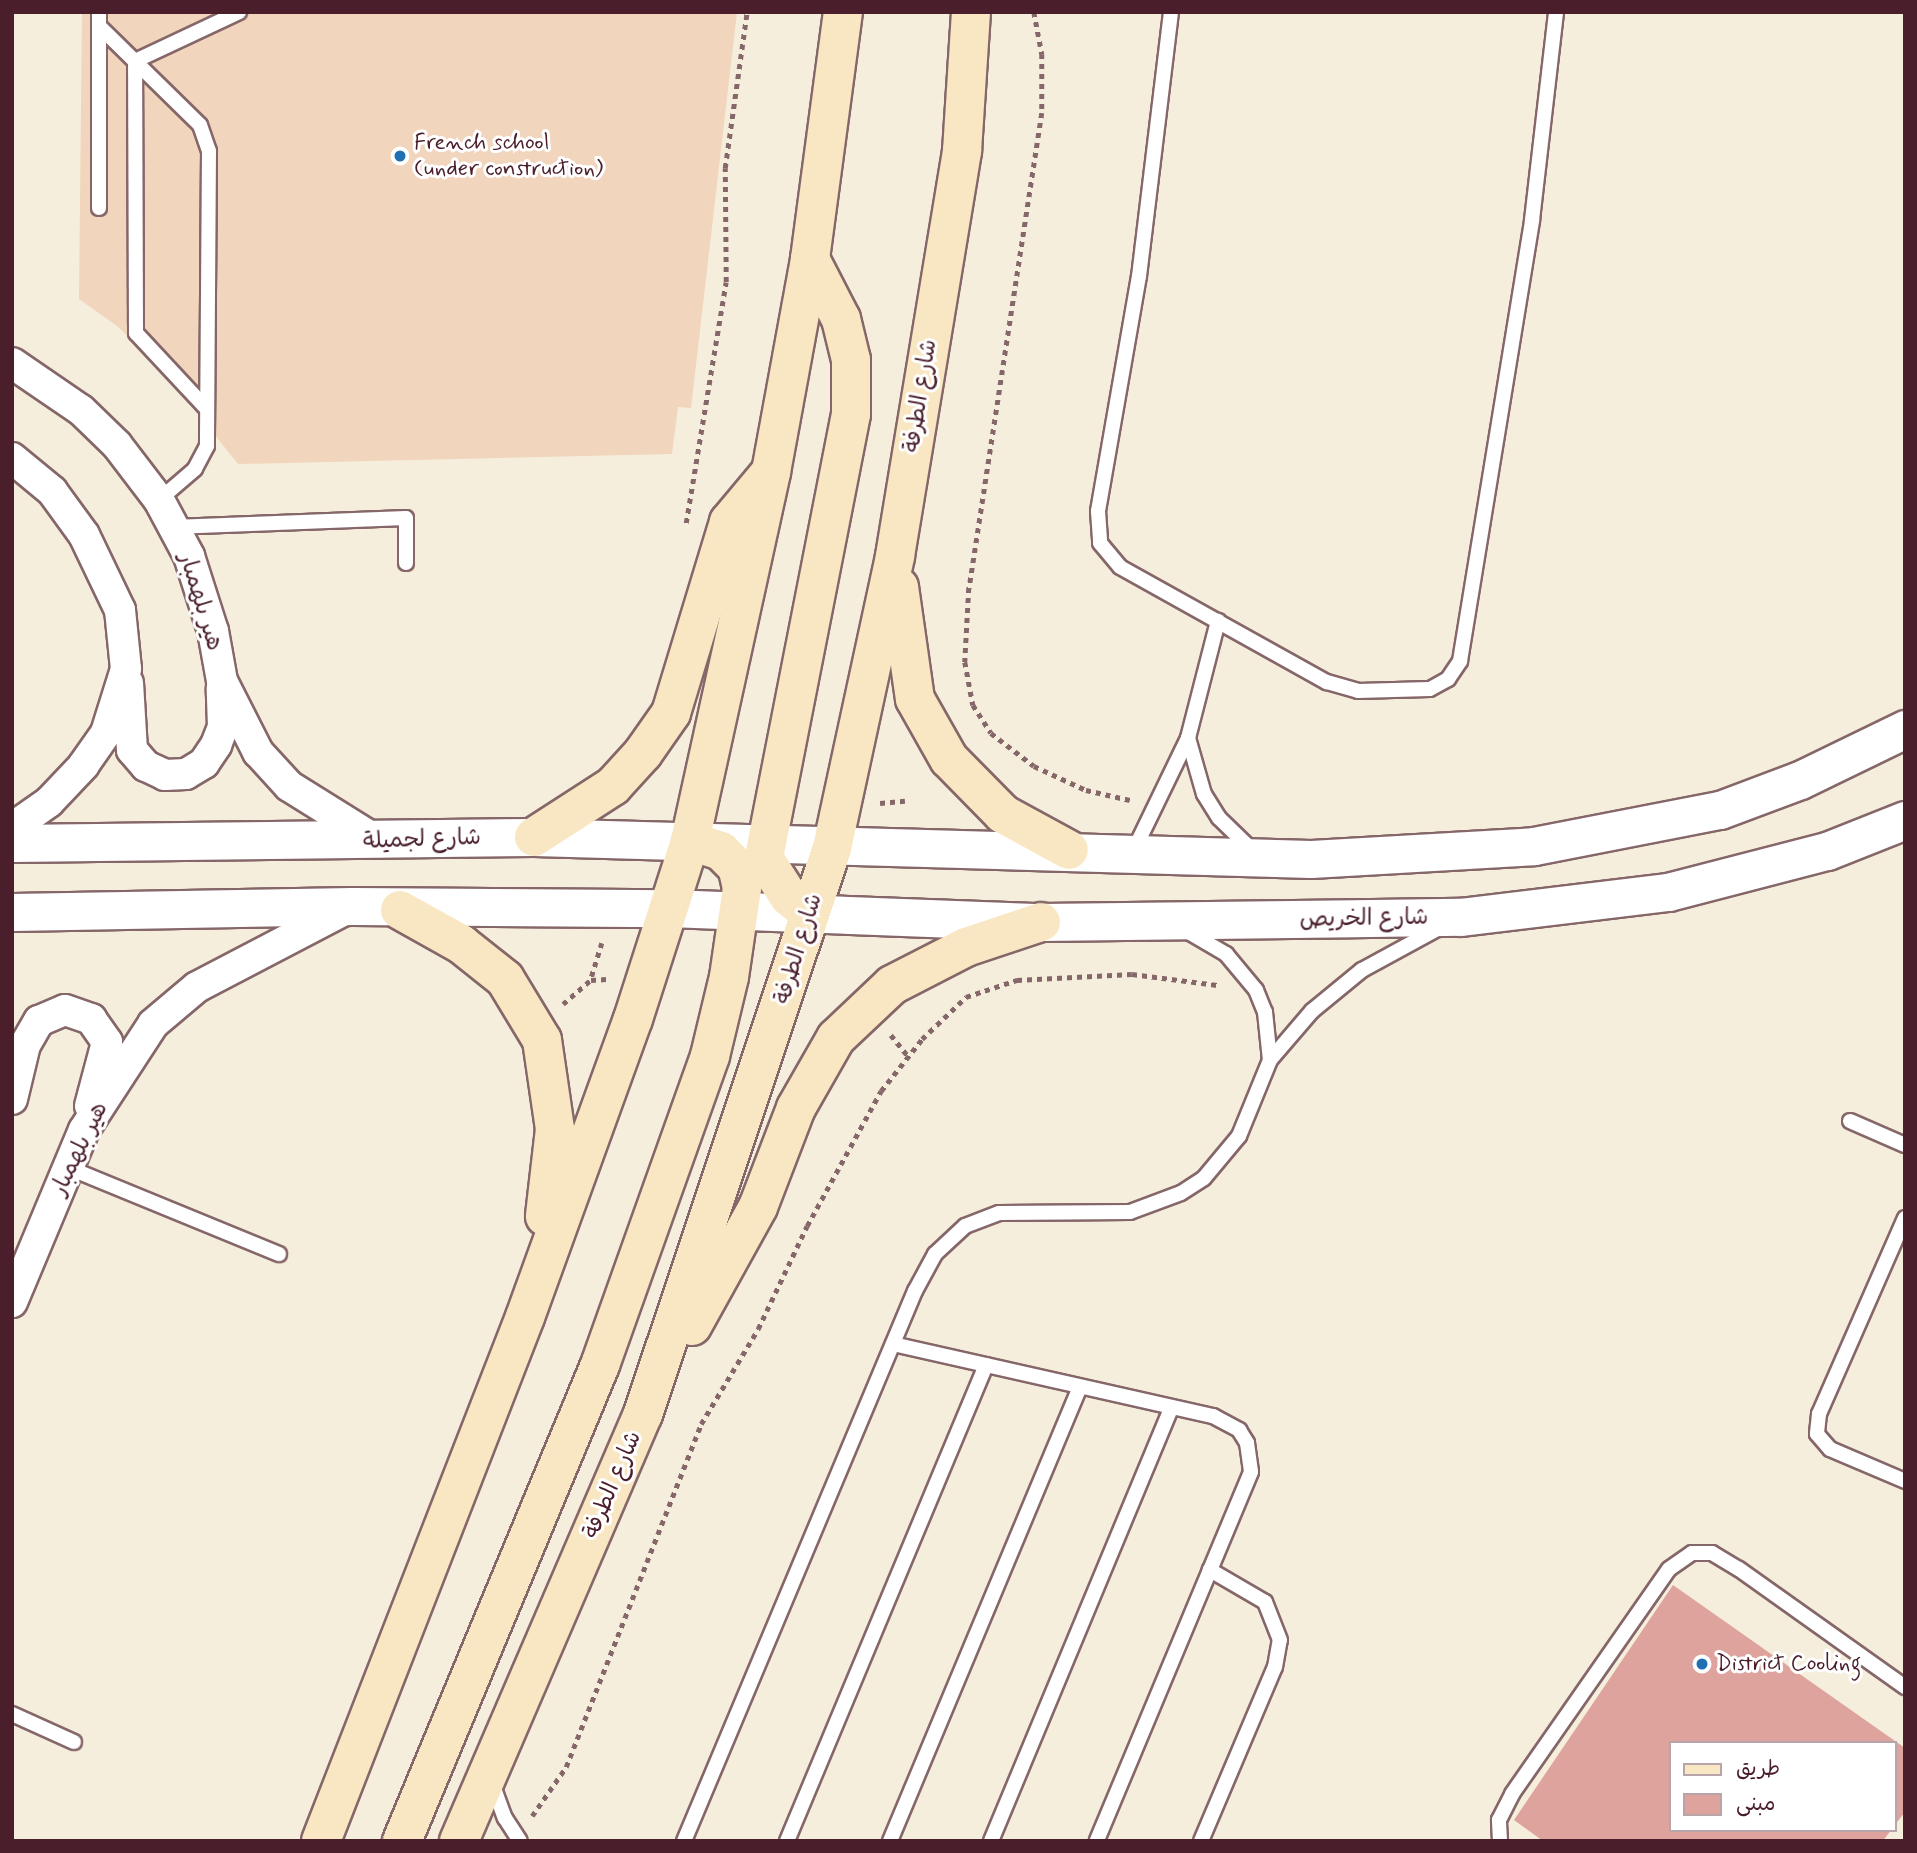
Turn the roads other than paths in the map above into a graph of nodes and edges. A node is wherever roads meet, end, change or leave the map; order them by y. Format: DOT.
graph roads {
  1 [pos="239,12"];
  2 [pos="843,12"];
  3 [pos="971,12"];
  4 [pos="1171,12"];
  5 [pos="1556,12"];
  6 [pos="99,19"];
  7 [pos="135,61"];
  8 [pos="99,208"];
  9 [pos="810,259"];
  10 [pos="12,363"];
  11 [pos="205,407"];
  12 [pos="12,458"];
  13 [pos="771,472"];
  14 [pos="159,500"];
  15 [pos="173,527"];
  16 [pos="895,556"];
  17 [pos="406,563"];
  18 [pos="1217,621"];
  19 [pos="127,669"];
  20 [pos="222,681"];
  21 [pos="1905,729"];
  22 [pos="1188,738"];
  23 [pos="1905,820"];
  24 [pos="12,828"];
  25 [pos="534,837"];
  26 [pos="690,841"];
  27 [pos="379,842"];
  28 [pos="12,843"];
  29 [pos="764,844"];
  30 [pos="832,848"];
  31 [pos="1069,850"];
  32 [pos="1132,853"];
  33 [pos="1261,858"];
  34 [pos="352,906"];
  35 [pos="669,908"];
  36 [pos="400,910"];
  37 [pos="741,910"];
  38 [pos="12,912"];
  39 [pos="810,914"];
  40 [pos="1461,917"];
  41 [pos="1041,922"];
  42 [pos="1169,922"];
  43 [pos="1270,1060"];
  44 [pos="12,1099"];
  45 [pos="1850,1121"];
  46 [pos="84,1130"];
  47 [pos="1905,1145"];
  48 [pos="69,1168"];
  49 [pos="1905,1218"];
  50 [pos="279,1254"];
  51 [pos="12,1302"];
  52 [pos="525,1317"];
  53 [pos="893,1344"];
  54 [pos="986,1365"];
  55 [pos="1080,1387"];
  56 [pos="1172,1407"];
  57 [pos="643,1414"];
  58 [pos="1905,1481"];
  59 [pos="1210,1570"];
  60 [pos="1905,1687"];
  61 [pos="12,1714"];
  62 [pos="74,1742"];
  63 [pos="489,1773"];
  64 [pos="519,1839"];
  65 [pos="321,1841"];
  66 [pos="402,1841"];
  67 [pos="459,1841"];
  68 [pos="684,1841"];
  69 [pos="787,1841"];
  70 [pos="890,1841"];
  71 [pos="990,1841"];
  72 [pos="1097,1841"];
  73 [pos="1201,1841"];
  74 [pos="1500,1841"];
  1 -- 7 [label="lane"];
  2 -- 9 [label="main road"];
  3 -- 16 [label="main road, شارع الطرفة"];
  4 -- 18 [label="lane"];
  5 -- 18 [label="lane"];
  6 -- 7 [label="lane"];
  6 -- 8 [label="lane"];
  7 -- 11 [label="lane"];
  7 -- 11 [label="lane"];
  9 -- 13 [label="main road"];
  9 -- 29 [label="main road"];
  10 -- 14 [label="street, هير بلهمبار"];
  11 -- 14 [label="lane"];
  12 -- 19 [label="street"];
  13 -- 25 [label="main road"];
  13 -- 26 [label="main road"];
  14 -- 15 [label="street, هير بلهمبار"];
  15 -- 17 [label="lane"];
  15 -- 20 [label="street, هير بلهمبار"];
  16 -- 30 [label="main road, شارع الطرفة"];
  16 -- 31 [label="main road"];
  18 -- 22 [label="lane"];
  19 -- 20 [label="street"];
  19 -- 24 [label="street"];
  20 -- 27 [label="street, هير بلهمبار"];
  21 -- 33 [label="street"];
  22 -- 32 [label="lane"];
  22 -- 33 [label="lane"];
  23 -- 40 [label="street, شارع الخريص"];
  25 -- 26 [label="street, شارع لجميلة"];
  25 -- 27 [label="street, شارع لجميلة"];
  26 -- 29 [label="street, شارع لجميلة"];
  26 -- 35 [label="main road"];
  26 -- 37 [label="main road"];
  27 -- 28 [label="street, شارع لجميلة"];
  29 -- 30 [label="street, شارع لجميلة"];
  29 -- 39 [label="main road"];
  30 -- 31 [label="street"];
  30 -- 39 [label="main road, شارع الطرفة"];
  31 -- 32 [label="street"];
  32 -- 33 [label="street"];
  34 -- 36 [label="street"];
  34 -- 38 [label="street"];
  34 -- 46 [label="street, هير بلهمبار"];
  35 -- 36 [label="street"];
  35 -- 37 [label="street"];
  35 -- 52 [label="main road"];
  36 -- 52 [label="main road"];
  37 -- 39 [label="street"];
  37 -- 66 [label="main road"];
  39 -- 41 [label="street, شارع الخريص"];
  39 -- 57 [label="main road, شارع الطرفة"];
  40 -- 42 [label="street, شارع الخريص"];
  40 -- 43 [label="lane"];
  41 -- 42 [label="street, شارع الخريص"];
  41 -- 57 [label="main road"];
  42 -- 43 [label="lane"];
  43 -- 53 [label="lane"];
  44 -- 46 [label="street"];
  45 -- 47 [label="lane"];
  46 -- 48 [label="street, هير بلهمبار"];
  48 -- 50 [label="lane"];
  48 -- 51 [label="street, هير بلهمبار"];
  49 -- 58 [label="lane"];
  52 -- 65 [label="main road"];
  53 -- 54 [label="lane"];
  53 -- 68 [label="lane"];
  54 -- 55 [label="lane"];
  54 -- 69 [label="lane"];
  55 -- 56 [label="lane"];
  55 -- 70 [label="lane"];
  56 -- 59 [label="lane"];
  56 -- 71 [label="lane"];
  57 -- 63 [label="main road, شارع الطرفة"];
  59 -- 72 [label="lane"];
  59 -- 73 [label="lane"];
  60 -- 74 [label="lane"];
  61 -- 62 [label="lane"];
  63 -- 64 [label="lane"];
  63 -- 67 [label="main road, شارع الطرفة"];
}
